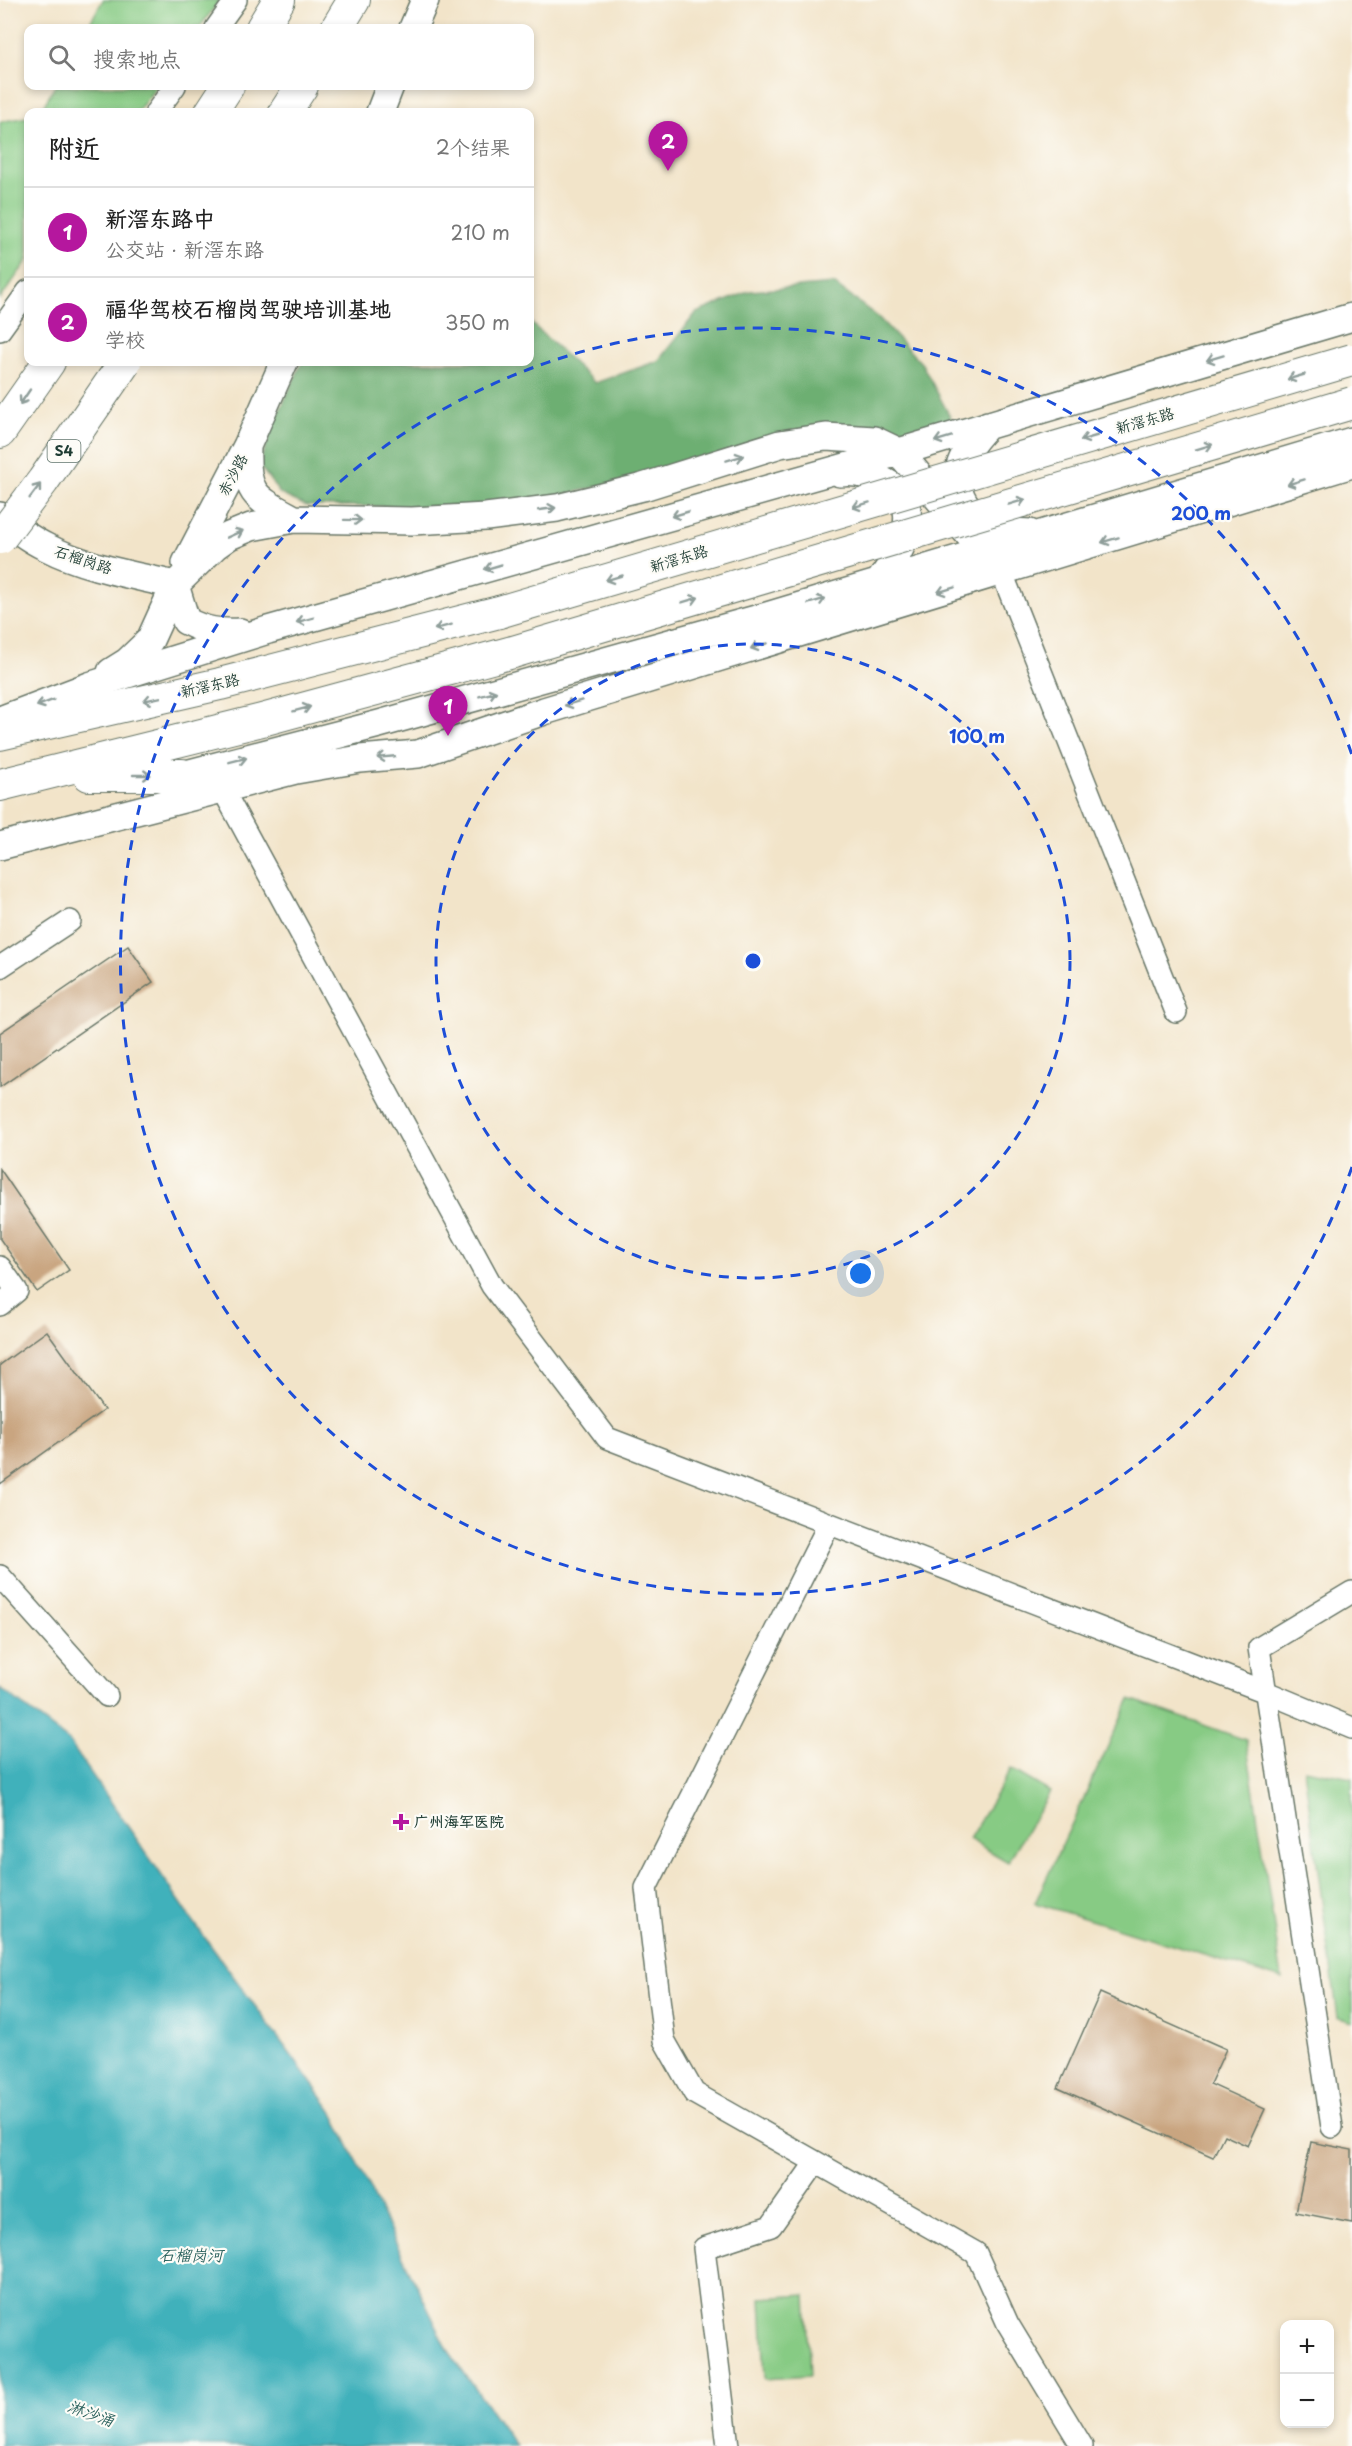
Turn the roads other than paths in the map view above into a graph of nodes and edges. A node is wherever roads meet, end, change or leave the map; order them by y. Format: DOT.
graph roads {
  1 [pos="236,0"];
  2 [pos="279,0"];
  3 [pos="354,0"];
  4 [pos="425,0"];
  5 [pos="219,24"];
  6 [pos="264,24"];
  7 [pos="339,24"];
  8 [pos="415,24"];
  9 [pos="172,90"];
  10 [pos="225,90"];
  11 [pos="299,90"];
  12 [pos="388,90"];
  13 [pos="159,108"];
  14 [pos="214,108"];
  15 [pos="288,108"];
  16 [pos="382,108"];
  17 [pos="24,297"];
  18 [pos="1352,317"];
  19 [pos="0,330"];
  20 [pos="1352,360"];
  21 [pos="46,366"];
  22 [pos="122,366"];
  23 [pos="282,366"];
  24 [pos="1352,403"];
  25 [pos="988,425"];
  26 [pos="0,432"];
  27 [pos="1352,441"];
  28 [pos="247,446"];
  29 [pos="899,452"];
  30 [pos="1352,464"];
  31 [pos="817,475"];
  32 [pos="0,516"];
  33 [pos="294,519"];
  34 [pos="1039,534"];
  35 [pos="0,538"];
  36 [pos="982,551"];
  37 [pos="1002,573"];
  38 [pos="879,582"];
  39 [pos="175,585"];
  40 [pos="268,630"];
  41 [pos="89,686"];
  42 [pos="0,720"];
  43 [pos="0,734"];
  44 [pos="42,775"];
  45 [pos="182,775"];
  46 [pos="0,785"];
  47 [pos="223,790"];
  48 [pos="0,798"];
  49 [pos="0,846"];
  50 [pos="70,921"];
  51 [pos="0,967"];
  52 [pos="1176,1012"];
  53 [pos="0,1267"];
  54 [pos="0,1305"];
  55 [pos="829,1524"];
  56 [pos="0,1576"];
  57 [pos="1352,1592"];
  58 [pos="1266,1692"];
  59 [pos="107,1696"];
  60 [pos="1352,1728"];
  61 [pos="1332,2127"];
  62 [pos="816,2162"];
  63 [pos="728,2446"];
  64 [pos="1082,2446"];
  1 -- 5 [label="street"];
  2 -- 6 [label="highway"];
  3 -- 7 [label="highway"];
  4 -- 8 [label="main road"];
  9 -- 13 [label="street"];
  10 -- 14 [label="highway"];
  11 -- 15 [label="highway"];
  12 -- 16 [label="main road"];
  17 -- 19 [label="street"];
  18 -- 25 [label="main road, one-way"];
  20 -- 43 [label="highway, 新滘东路, one-way, bridge"];
  21 -- 26 [label="highway, one-way"];
  35 -- 22 [label="highway, S4, one-way, bridge"];
  23 -- 28 [label="main road, 赤沙路"];
  44 -- 24 [label="highway, one-way, bridge"];
  25 -- 29 [label="main road, one-way"];
  25 -- 34 [label="main road"];
  27 -- 34 [label="main road"];
  28 -- 33 [label="main road"];
  28 -- 39 [label="main road, 赤沙路"];
  29 -- 31 [label="main road"];
  33 -- 29 [label="main road, one-way"];
  29 -- 36 [label="main road"];
  30 -- 37 [label="main road, one-way"];
  31 -- 38 [label="main road"];
  31 -- 40 [label="main road, one-way"];
  32 -- 39 [label="main road, 石榴岗路"];
  39 -- 33 [label="main road, one-way"];
  34 -- 36 [label="main road"];
  36 -- 37 [label="main road"];
  36 -- 38 [label="main road"];
  37 -- 47 [label="main road, one-way"];
  37 -- 52 [label="street"];
  45 -- 38 [label="main road, one-way"];
  39 -- 40 [label="main road"];
  39 -- 41 [label="main road, 赤沙路"];
  40 -- 41 [label="main road"];
  41 -- 42 [label="main road, one-way"];
  44 -- 45 [label="highway, one-way"];
  44 -- 46 [label="highway"];
  44 -- 48 [label="highway"];
  47 -- 49 [label="main road"];
  47 -- 55 [label="street"];
  50 -- 51 [label="street"];
  53 -- 54 [label="street"];
  55 -- 58 [label="street"];
  55 -- 62 [label="street"];
  56 -- 59 [label="street"];
  57 -- 58 [label="street"];
  58 -- 60 [label="street"];
  58 -- 61 [label="street"];
  62 -- 63 [label="street"];
  62 -- 64 [label="street"];
}
